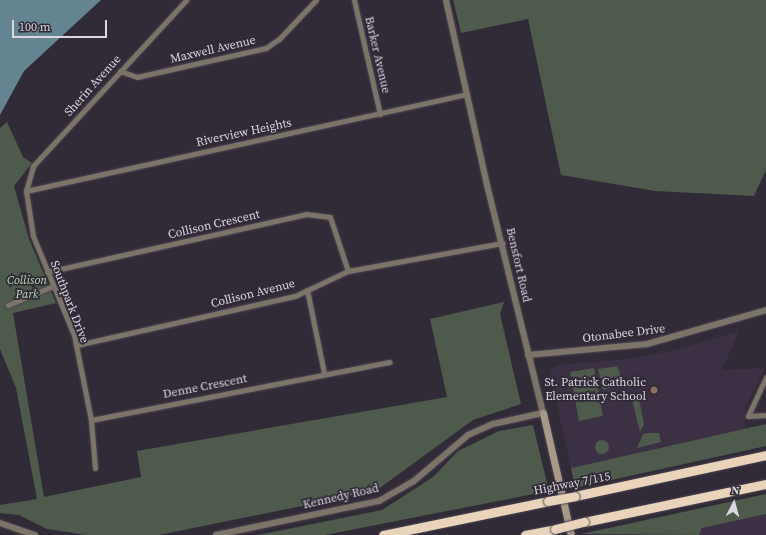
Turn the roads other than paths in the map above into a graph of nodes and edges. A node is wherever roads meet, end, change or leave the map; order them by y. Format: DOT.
graph roads {
  1 [pos="186,0"];
  2 [pos="316,0"];
  3 [pos="354,0"];
  4 [pos="446,0"];
  5 [pos="120,72"];
  6 [pos="466,94"];
  7 [pos="380,114"];
  8 [pos="26,191"];
  9 [pos="502,243"];
  10 [pos="348,271"];
  11 [pos="47,272"];
  12 [pos="53,286"];
  13 [pos="307,290"];
  14 [pos="8,305"];
  15 [pos="766,310"];
  16 [pos="77,345"];
  17 [pos="528,355"];
  18 [pos="389,362"];
  19 [pos="324,373"];
  20 [pos="766,376"];
  21 [pos="543,413"];
  22 [pos="766,415"];
  23 [pos="91,420"];
  24 [pos="766,455"];
  25 [pos="95,468"];
  26 [pos="766,484"];
  27 [pos="0,523"];
  28 [pos="35,535"];
  29 [pos="216,535"];
  30 [pos="383,535"];
  31 [pos="525,535"];
  32 [pos="571,535"];
  1 -- 5 [label="street, Sherin Avenue"];
  2 -- 5 [label="street, Maxwell Avenue"];
  3 -- 7 [label="street, Barker Avenue"];
  4 -- 6 [label="street, Bensfort Road"];
  5 -- 8 [label="street, Sherin Avenue"];
  6 -- 7 [label="street, Riverview Heights"];
  6 -- 9 [label="street, Bensfort Road"];
  7 -- 8 [label="street, Riverview Heights"];
  8 -- 11 [label="street, Southpark Drive"];
  9 -- 10 [label="street, Collison Avenue"];
  9 -- 17 [label="street, Bensfort Road"];
  10 -- 11 [label="street, Collison Crescent"];
  10 -- 13 [label="street, Collison Avenue"];
  11 -- 12 [label="street, Southpark Drive"];
  12 -- 14 [label="street"];
  12 -- 16 [label="street, Southpark Drive"];
  13 -- 16 [label="street, Collison Avenue"];
  13 -- 19 [label="street"];
  15 -- 17 [label="street, Otonabee Drive"];
  16 -- 23 [label="street, Southpark Drive"];
  17 -- 21 [label="street, Bensfort Road"];
  18 -- 19 [label="street, Denne Crescent"];
  19 -- 23 [label="street, Denne Crescent"];
  20 -- 22 [label="street"];
  21 -- 29 [label="street, Kennedy Road"];
  21 -- 32 [label="main road, Bensfort Road"];
  23 -- 25 [label="street, Southpark Drive"];
  24 -- 30 [label="highway, Highway 7/115, bridge"];
  26 -- 31 [label="highway, bridge"];
  27 -- 28 [label="street"];
}
